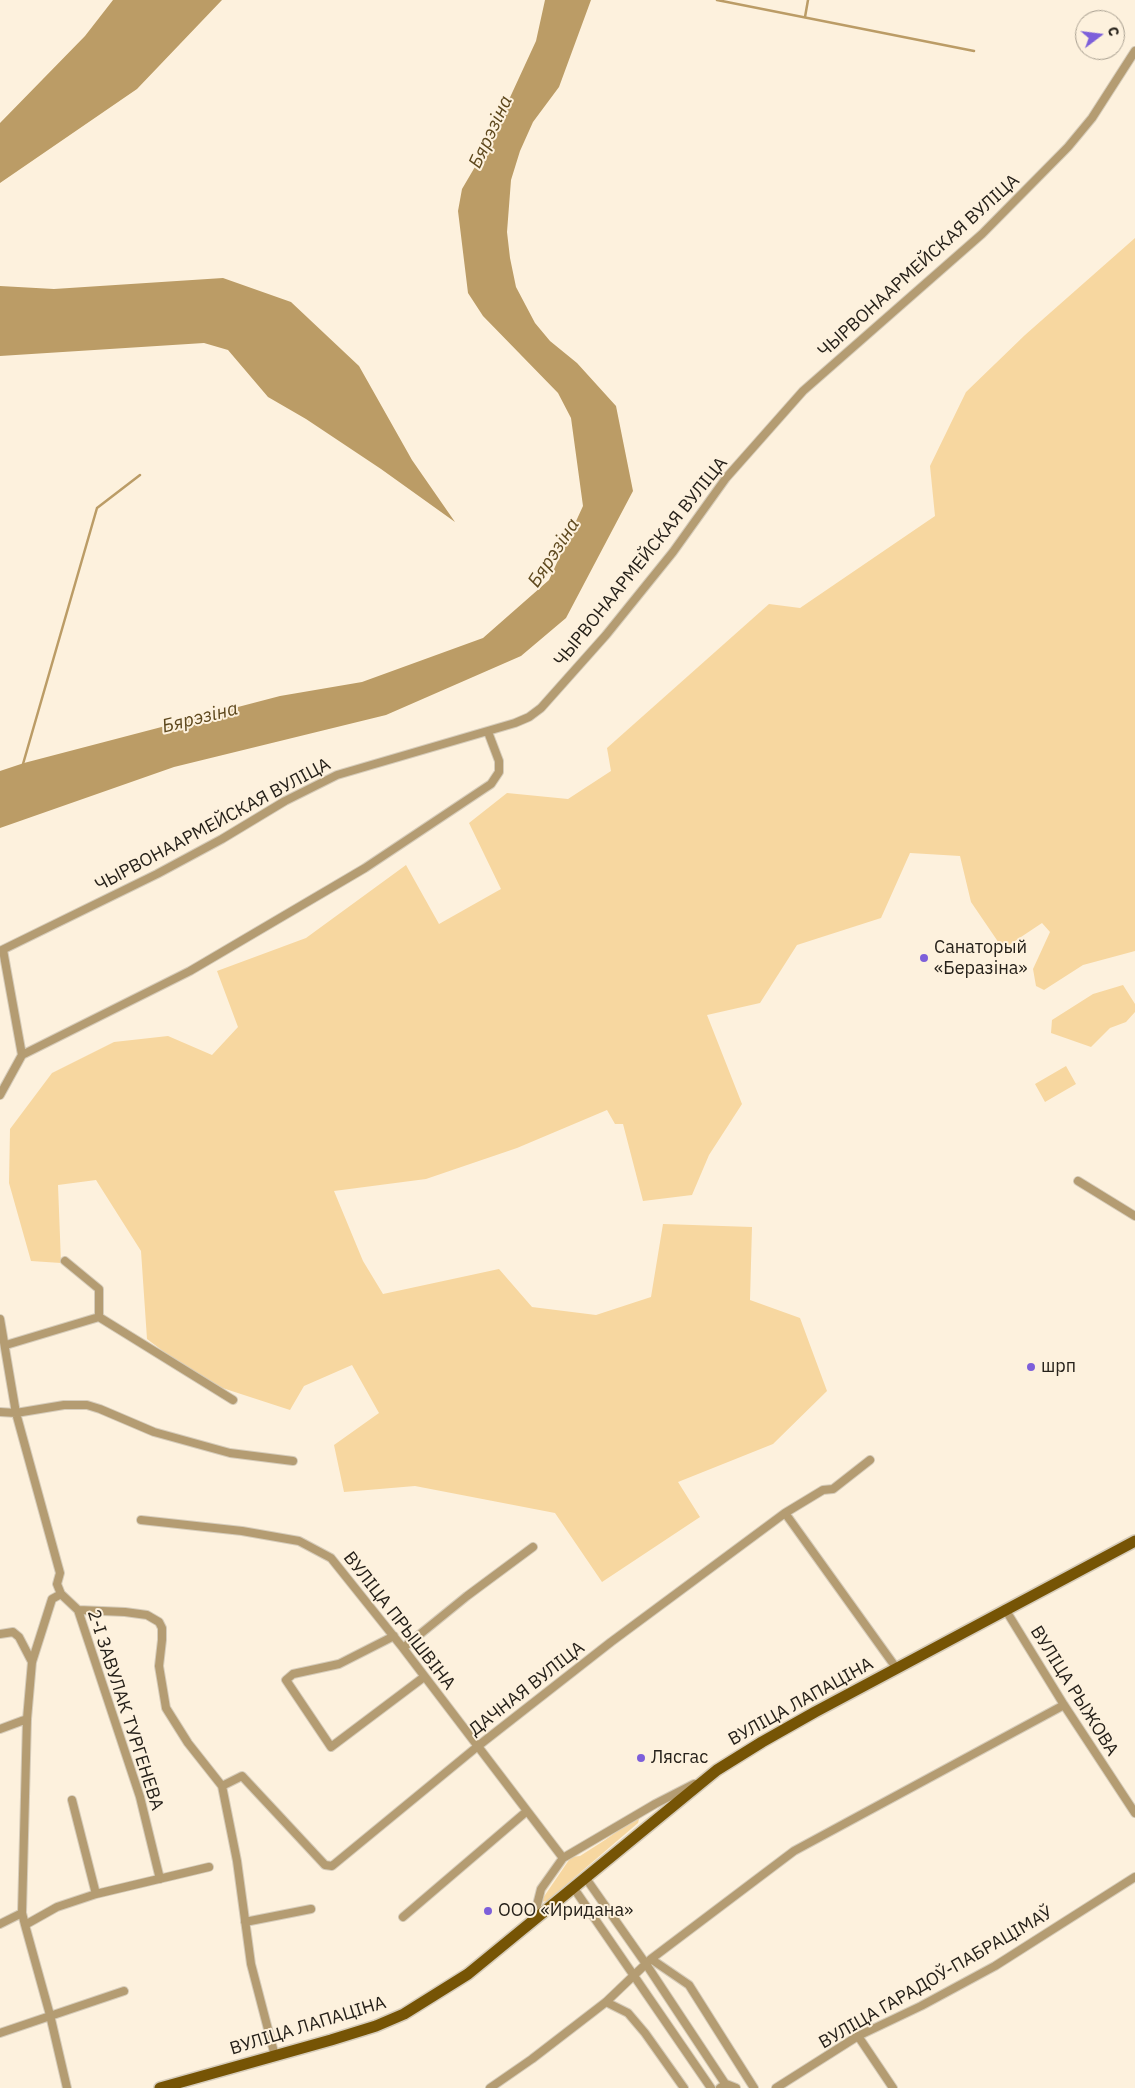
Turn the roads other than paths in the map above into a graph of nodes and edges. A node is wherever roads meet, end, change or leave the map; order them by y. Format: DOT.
graph roads {
  1 [pos="1135,51"];
  2 [pos="488,732"];
  3 [pos="1,951"];
  4 [pos="22,1055"];
  5 [pos="0,1095"];
  6 [pos="1078,1181"];
  7 [pos="1135,1216"];
  8 [pos="65,1261"];
  9 [pos="99,1317"];
  10 [pos="0,1319"];
  11 [pos="6,1345"];
  12 [pos="233,1400"];
  13 [pos="0,1412"];
  14 [pos="16,1413"];
  15 [pos="870,1460"];
  16 [pos="293,1461"];
  17 [pos="785,1513"];
  18 [pos="141,1520"];
  19 [pos="1135,1541"];
  20 [pos="533,1547"];
  21 [pos="61,1594"];
  22 [pos="1005,1609"];
  23 [pos="78,1610"];
  24 [pos="0,1634"];
  25 [pos="394,1636"];
  26 [pos="403,1648"];
  27 [pos="32,1662"];
  28 [pos="897,1668"];
  29 [pos="424,1677"];
  30 [pos="1064,1705"];
  31 [pos="27,1718"];
  32 [pos="0,1729"];
  33 [pos="478,1746"];
  34 [pos="704,1779"];
  35 [pos="222,1786"];
  36 [pos="72,1800"];
  37 [pos="527,1811"];
  38 [pos="1135,1813"];
  39 [pos="563,1858"];
  40 [pos="209,1867"];
  41 [pos="585,1877"];
  42 [pos="1135,1877"];
  43 [pos="160,1879"];
  44 [pos="573,1887"];
  45 [pos="96,1894"];
  46 [pos="311,1909"];
  47 [pos="22,1913"];
  48 [pos="403,1917"];
  49 [pos="533,1921"];
  50 [pos="245,1922"];
  51 [pos="0,1924"];
  52 [pos="25,1925"];
  53 [pos="648,1961"];
  54 [pos="635,1976"];
  55 [pos="124,1991"];
  56 [pos="606,2002"];
  57 [pos="50,2014"];
  58 [pos="0,2033"];
  59 [pos="858,2036"];
  60 [pos="275,2056"];
  61 [pos="195,2083"];
  62 [pos="725,2087"];
  63 [pos="67,2088"];
  64 [pos="160,2088"];
  65 [pos="490,2088"];
  66 [pos="684,2088"];
  67 [pos="711,2088"];
  68 [pos="736,2088"];
  69 [pos="754,2088"];
  70 [pos="776,2088"];
  71 [pos="893,2088"];
  1 -- 2 [label="street, ЧЫРВОНААРМЕЙСКАЯ ВУЛІЦА"];
  2 -- 3 [label="street, ЧЫРВОНААРМЕЙСКАЯ ВУЛІЦА"];
  2 -- 4 [label="street"];
  3 -- 4 [label="street"];
  4 -- 5 [label="street"];
  6 -- 7 [label="street"];
  8 -- 9 [label="street"];
  9 -- 11 [label="street"];
  9 -- 12 [label="street"];
  10 -- 11 [label="street"];
  11 -- 14 [label="street"];
  13 -- 14 [label="street"];
  14 -- 16 [label="street"];
  14 -- 21 [label="street"];
  15 -- 17 [label="street, ДАЧНАЯ ВУЛІЦА"];
  17 -- 28 [label="street"];
  17 -- 33 [label="street, ДАЧНАЯ ВУЛІЦА"];
  18 -- 25 [label="street, ВУЛІЦА ПРЫШВІНА"];
  19 -- 22 [label="main road, ВУЛІЦА ЛАПАЦІНА"];
  20 -- 26 [label="street"];
  21 -- 23 [label="street, 2-І ЗАВУЛАК ТУРГЕНЕВА"];
  21 -- 27 [label="street"];
  22 -- 28 [label="main road, ВУЛІЦА ЛАПАЦІНА"];
  22 -- 30 [label="street, ВУЛІЦА РЫЖОВА"];
  23 -- 35 [label="street"];
  23 -- 43 [label="street, 2-І ЗАВУЛАК ТУРГЕНЕВА"];
  24 -- 27 [label="street"];
  25 -- 26 [label="street, ВУЛІЦА ПРЫШВІНА"];
  25 -- 29 [label="street"];
  26 -- 29 [label="street, ВУЛІЦА ПРЫШВІНА"];
  27 -- 31 [label="street"];
  28 -- 34 [label="main road, ВУЛІЦА ЛАПАЦІНА"];
  29 -- 33 [label="street, ВУЛІЦА ПРЫШВІНА"];
  30 -- 38 [label="street, ВУЛІЦА РЫЖОВА"];
  30 -- 53 [label="street"];
  31 -- 32 [label="street"];
  31 -- 47 [label="street"];
  33 -- 35 [label="street, ДАЧНАЯ ВУЛІЦА"];
  33 -- 37 [label="street, ВУЛІЦА ПРЫШВІНА"];
  34 -- 39 [label="street"];
  34 -- 41 [label="main road, ВУЛІЦА ЛАПАЦІНА"];
  35 -- 50 [label="street"];
  36 -- 45 [label="street"];
  37 -- 39 [label="street, ВУЛІЦА ПРЫШВІНА"];
  37 -- 48 [label="street"];
  39 -- 49 [label="street"];
  40 -- 43 [label="street"];
  41 -- 44 [label="main road, ВУЛІЦА ЛАПАЦІНА"];
  41 -- 53 [label="street"];
  42 -- 59 [label="street, ВУЛІЦА ГАРАДОЎ-ПАБРАЦІМАЎ"];
  43 -- 45 [label="street"];
  44 -- 49 [label="main road, ВУЛІЦА ЛАПАЦІНА"];
  44 -- 54 [label="street"];
  45 -- 52 [label="street"];
  46 -- 50 [label="street"];
  47 -- 51 [label="street"];
  47 -- 52 [label="street"];
  49 -- 60 [label="main road, ВУЛІЦА ЛАПАЦІНА"];
  50 -- 60 [label="street"];
  52 -- 57 [label="street"];
  53 -- 54 [label="street"];
  53 -- 62 [label="street"];
  53 -- 69 [label="street"];
  54 -- 56 [label="street"];
  54 -- 67 [label="street"];
  55 -- 57 [label="street"];
  56 -- 65 [label="street"];
  56 -- 66 [label="street"];
  57 -- 58 [label="street"];
  57 -- 63 [label="street"];
  59 -- 70 [label="street, ВУЛІЦА ГАРАДОЎ-ПАБРАЦІМАЎ"];
  59 -- 71 [label="street"];
  60 -- 61 [label="main road, ВУЛІЦА ЛАПАЦІНА"];
  61 -- 64 [label="main road, ВУЛІЦА ЛАПАЦІНА"];
  62 -- 68 [label="street"];
}
